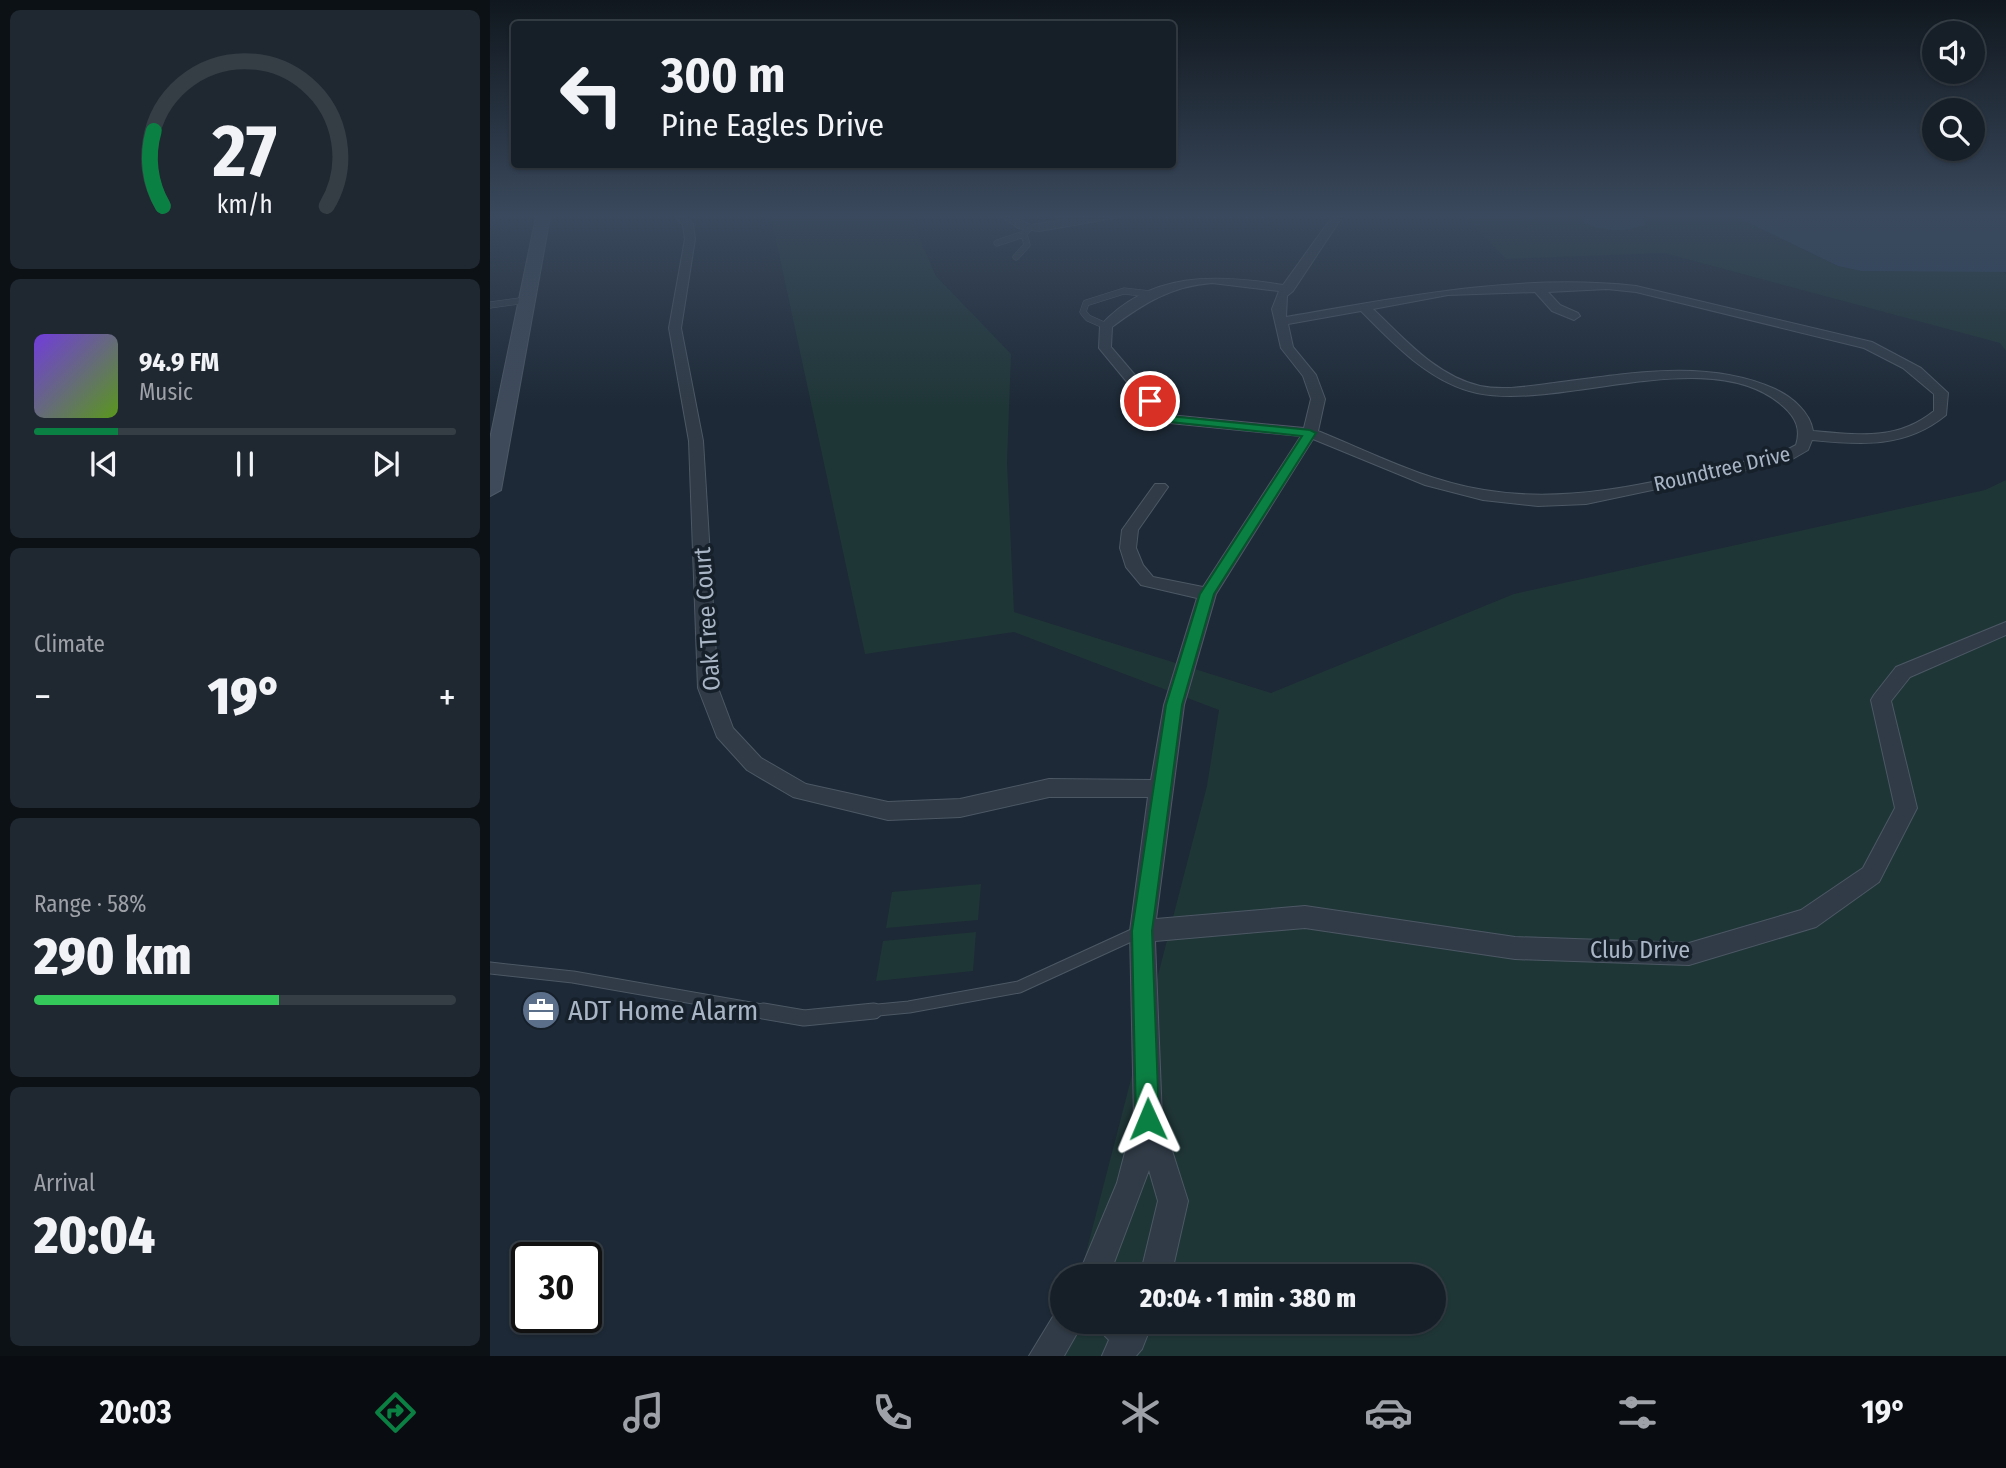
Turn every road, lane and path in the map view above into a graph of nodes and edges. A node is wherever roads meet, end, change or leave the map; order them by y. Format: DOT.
graph roads {
  1 [pos="531,280"];
  2 [pos="683,280"];
  3 [pos="1206,280"];
  4 [pos="1237,280"];
  5 [pos="1295,280"];
  6 [pos="1538,288"];
  7 [pos="1289,289"];
  8 [pos="1150,294"];
  9 [pos="527,300"];
  10 [pos="490,305"];
  11 [pos="1366,309"];
  12 [pos="1574,316"];
  13 [pos="1280,322"];
  14 [pos="1106,326"];
  15 [pos="1310,433"];
  16 [pos="1808,435"];
  17 [pos="1160,487"];
  18 [pos="490,490"];
  19 [pos="1207,594"];
  20 [pos="2006,628"];
  21 [pos="1160,789"];
  22 [pos="1142,931"];
  23 [pos="490,968"];
  24 [pos="1148,1119"];
  25 [pos="1098,1264"];
  26 [pos="1158,1264"];
  27 [pos="1059,1334"];
  28 [pos="1045,1356"];
  1 -- 9 [label="street"];
  2 -- 21 [label="street, Oak Tree Court"];
  3 -- 8 [label="street"];
  4 -- 7 [label="street"];
  5 -- 7 [label="street"];
  6 -- 11 [label="street"];
  6 -- 12 [label="street"];
  6 -- 16 [label="street"];
  7 -- 13 [label="street"];
  8 -- 14 [label="street"];
  8 -- 14 [label="lane"];
  9 -- 10 [label="lane"];
  9 -- 18 [label="street"];
  11 -- 13 [label="street"];
  11 -- 16 [label="street, Roundtree Drive"];
  13 -- 15 [label="street"];
  14 -- 15 [label="street, Roundtree Drive"];
  15 -- 16 [label="street, Roundtree Drive"];
  15 -- 19 [label="street"];
  17 -- 19 [label="street"];
  19 -- 21 [label="street"];
  20 -- 22 [label="street, Club Drive"];
  21 -- 22 [label="street"];
  22 -- 23 [label="lane"];
  22 -- 24 [label="street"];
  24 -- 25 [label="street"];
  24 -- 26 [label="street"];
  27 -- 28 [label="street"];
}
